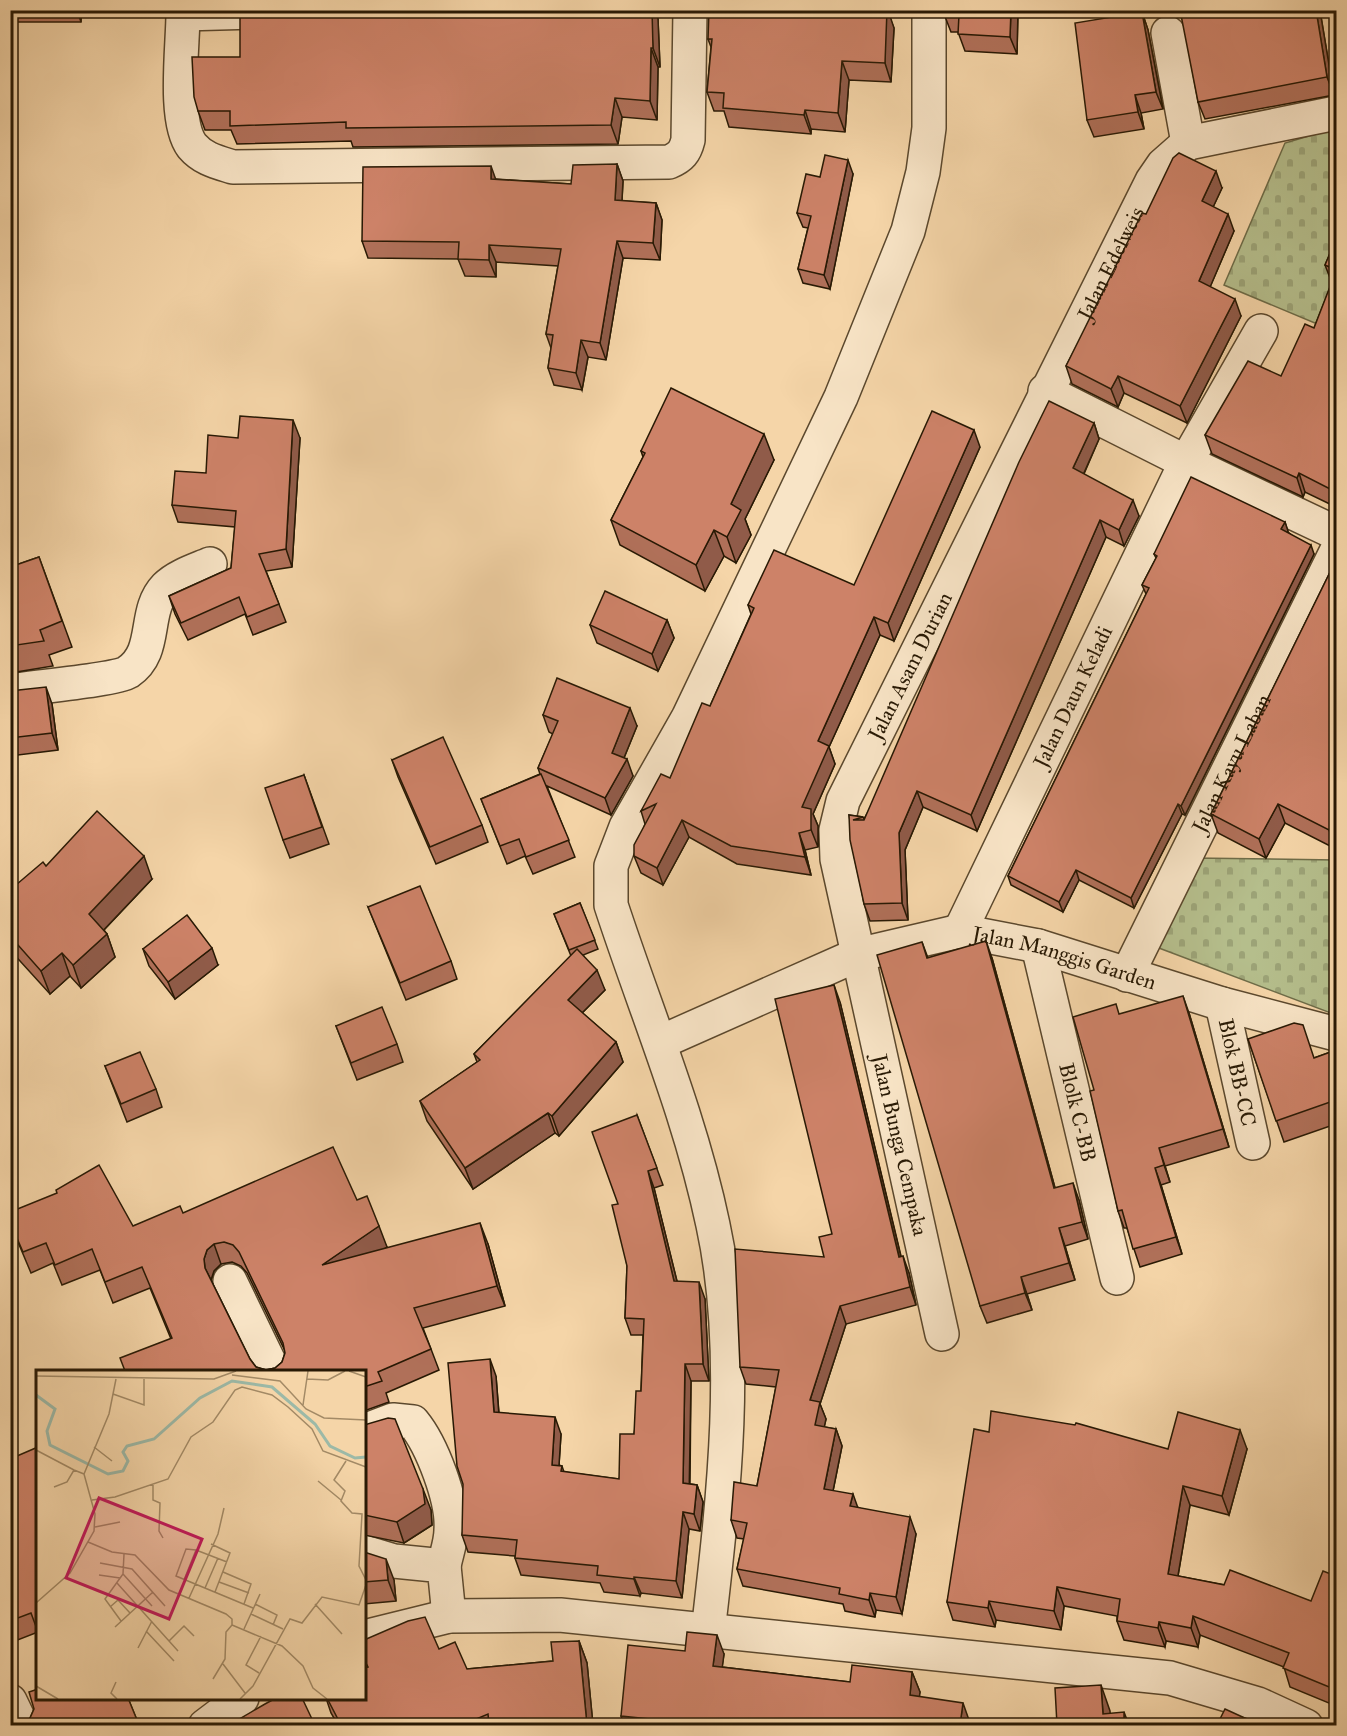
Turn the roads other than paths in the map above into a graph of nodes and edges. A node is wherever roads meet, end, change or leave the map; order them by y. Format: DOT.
graph roads {
  1 [pos="329,10"];
  2 [pos="690,10"];
  3 [pos="929,10"];
  4 [pos="183,12"];
  5 [pos="1168,33"];
  6 [pos="1336,113"];
  7 [pos="1188,143"];
  8 [pos="1261,331"];
  9 [pos="1045,391"];
  10 [pos="1186,462"];
  11 [pos="1336,533"];
  12 [pos="1336,552"];
  13 [pos="210,564"];
  14 [pos="10,691"];
  15 [pos="960,931"];
  16 [pos="1038,946"];
  17 [pos="857,956"];
  18 [pos="1127,975"];
  19 [pos="1222,1004"];
  20 [pos="1336,1034"];
  21 [pos="661,1042"];
  22 [pos="1252,1143"];
  23 [pos="1117,1278"];
  24 [pos="230,1281"];
  25 [pos="942,1335"];
  26 [pos="274,1370"];
  27 [pos="366,1430"];
  28 [pos="366,1553"];
  29 [pos="444,1566"];
  30 [pos="449,1616"];
  31 [pos="708,1632"];
  32 [pos="366,1637"];
  33 [pos="239,1700"];
  34 [pos="10,1701"];
  35 [pos="22,1725"];
  36 [pos="205,1725"];
  37 [pos="1306,1725"];
  1 -- 4 [label="street"];
  2 -- 4 [label="street"];
  3 -- 21 [label="street"];
  5 -- 7 [label="street"];
  6 -- 7 [label="street"];
  7 -- 9 [label="street, Jalan Edelweis"];
  8 -- 10 [label="street, Jalan Daun Keladi"];
  9 -- 10 [label="street"];
  9 -- 17 [label="street, Jalan Asam Durian"];
  10 -- 11 [label="street"];
  10 -- 15 [label="street, Jalan Daun Keladi"];
  12 -- 18 [label="street, Jalan Kayu Laban"];
  13 -- 14 [label="street"];
  15 -- 16 [label="street, Jalan Manggis Garden"];
  15 -- 17 [label="street, Jalan Manggis Garden"];
  16 -- 18 [label="street, Jalan Manggis Garden"];
  16 -- 23 [label="street, Blolk C-BB"];
  17 -- 21 [label="street, Jalan Manggis Garden"];
  17 -- 25 [label="street, Jalan Bunga Cempaka"];
  18 -- 19 [label="street, Jalan Manggis Garden"];
  19 -- 20 [label="street, Jalan Manggis Garden"];
  19 -- 22 [label="street, Blok BB-CC"];
  21 -- 31 [label="street"];
  24 -- 26 [label="street"];
  27 -- 29 [label="street"];
  28 -- 29 [label="street"];
  29 -- 30 [label="street"];
  30 -- 31 [label="street"];
  30 -- 32 [label="street"];
  31 -- 37 [label="street"];
  33 -- 36 [label="street"];
  34 -- 35 [label="street"];
}
